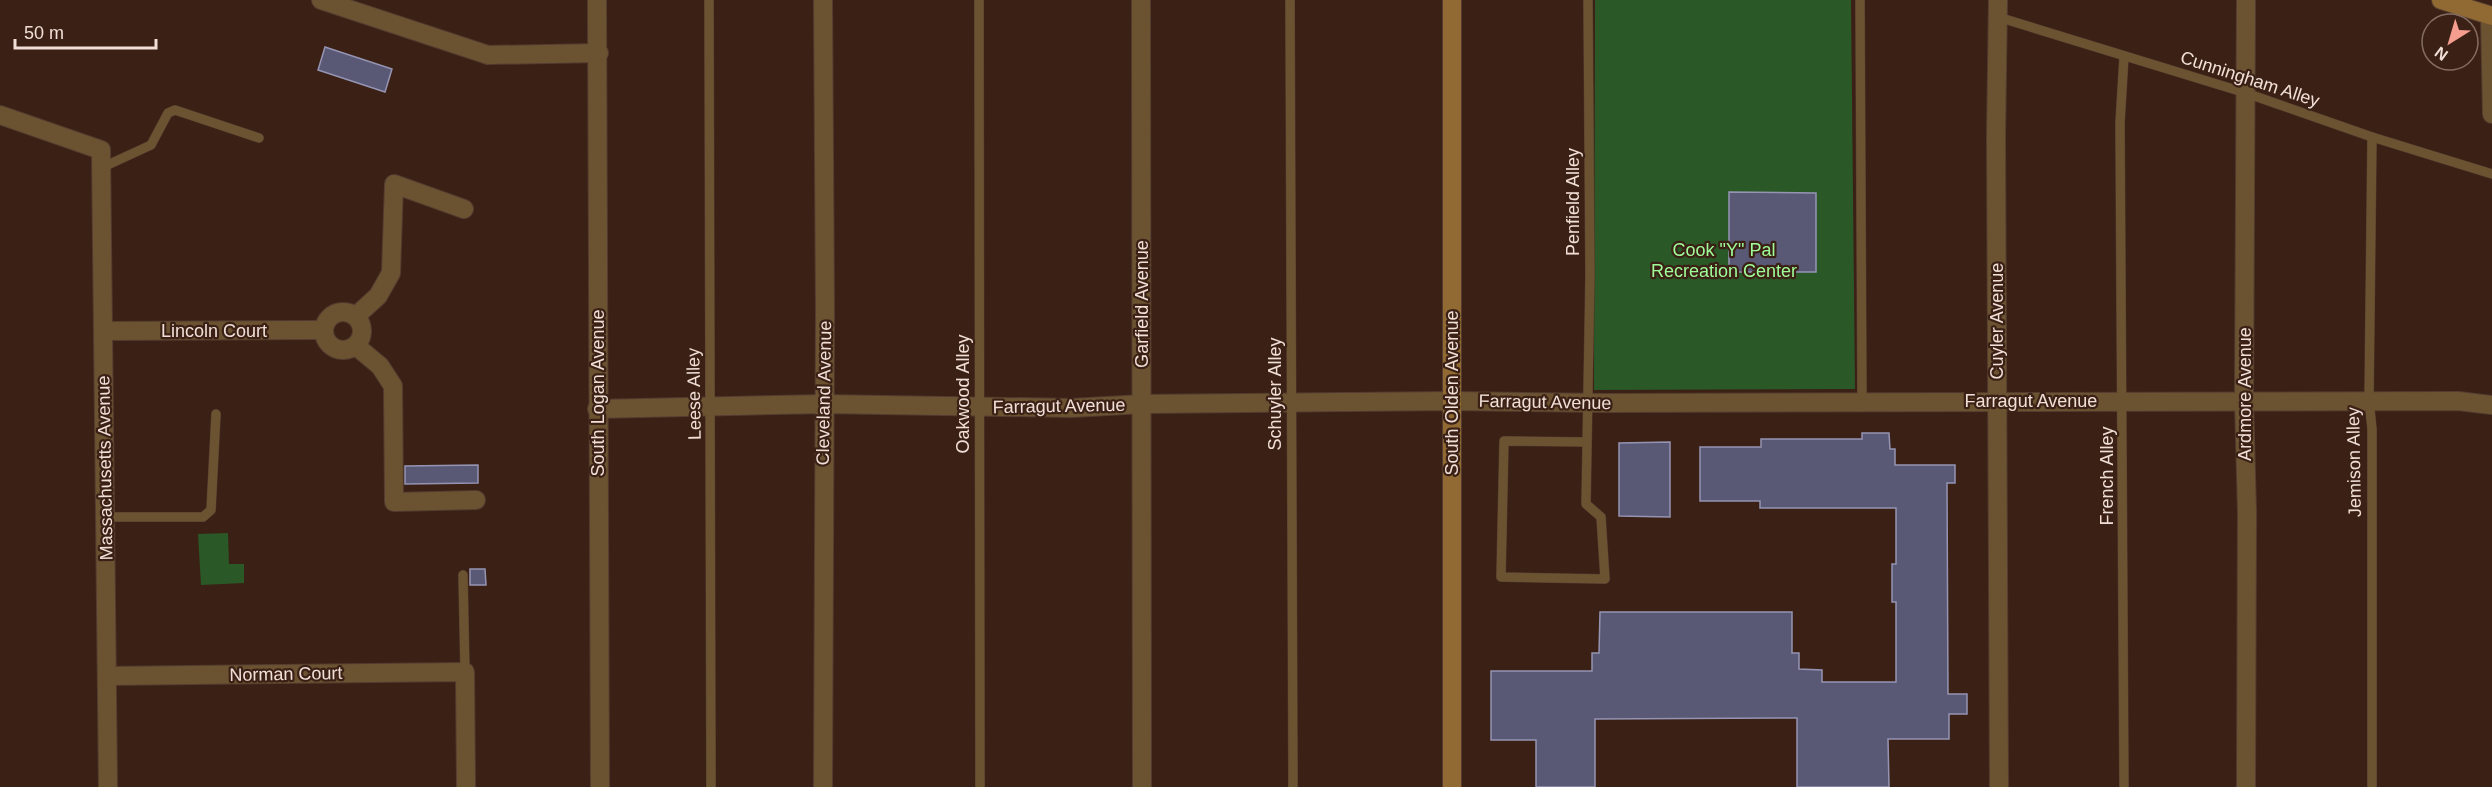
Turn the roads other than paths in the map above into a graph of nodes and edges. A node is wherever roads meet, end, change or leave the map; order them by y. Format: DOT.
graph roads {
  1 [pos="321,0"];
  2 [pos="597,0"];
  3 [pos="709,0"];
  4 [pos="823,0"];
  5 [pos="979,0"];
  6 [pos="1141,0"];
  7 [pos="1290,0"];
  8 [pos="1452,0"];
  9 [pos="1588,0"];
  10 [pos="1860,0"];
  11 [pos="2246,0"];
  12 [pos="2441,0"];
  13 [pos="1995,5"];
  14 [pos="2491,16"];
  15 [pos="599,53"];
  16 [pos="2124,57"];
  17 [pos="2246,93"];
  18 [pos="2492,114"];
  19 [pos="0,115"];
  20 [pos="2372,137"];
  21 [pos="259,138"];
  22 [pos="101,168"];
  23 [pos="2492,174"];
  24 [pos="465,209"];
  25 [pos="356,316"];
  26 [pos="324,330"];
  27 [pos="103,331"];
  28 [pos="356,346"];
  29 [pos="2369,400"];
  30 [pos="1453,401"];
  31 [pos="1862,401"];
  32 [pos="1997,401"];
  33 [pos="2120,401"];
  34 [pos="2244,401"];
  35 [pos="1589,403"];
  36 [pos="824,404"];
  37 [pos="1292,404"];
  38 [pos="711,405"];
  39 [pos="1143,405"];
  40 [pos="2492,405"];
  41 [pos="979,408"];
  42 [pos="597,409"];
  43 [pos="216,414"];
  44 [pos="1587,442"];
  45 [pos="476,500"];
  46 [pos="105,517"];
  47 [pos="463,575"];
  48 [pos="465,672"];
  49 [pos="107,676"];
  50 [pos="108,787"];
  51 [pos="466,787"];
  52 [pos="600,787"];
  53 [pos="711,787"];
  54 [pos="823,787"];
  55 [pos="980,787"];
  56 [pos="1142,787"];
  57 [pos="1293,787"];
  58 [pos="1452,787"];
  59 [pos="1999,787"];
  60 [pos="2124,787"];
  61 [pos="2246,787"];
  62 [pos="2372,787"];
  1 -- 15 [label="street"];
  2 -- 15 [label="street, South Logan Avenue"];
  3 -- 38 [label="lane, Leese Alley"];
  4 -- 36 [label="street, Cleveland Avenue"];
  5 -- 41 [label="lane, Oakwood Alley"];
  6 -- 39 [label="street, Garfield Avenue"];
  7 -- 37 [label="lane, Schuyler Alley"];
  8 -- 30 [label="main road, South Olden Avenue"];
  9 -- 35 [label="lane, Penfield Alley"];
  10 -- 31 [label="lane"];
  11 -- 17 [label="street, Ardmore Avenue"];
  12 -- 14 [label="main road"];
  13 -- 16 [label="lane, Cunningham Alley"];
  13 -- 32 [label="street, Cuyler Avenue"];
  14 -- 18 [label="street"];
  15 -- 42 [label="street, South Logan Avenue"];
  16 -- 17 [label="lane, Cunningham Alley"];
  16 -- 33 [label="lane, French Alley"];
  17 -- 20 [label="lane, Cunningham Alley"];
  17 -- 34 [label="street, Ardmore Avenue"];
  19 -- 22 [label="street, Massachusetts Avenue"];
  20 -- 23 [label="lane, Cunningham Alley"];
  20 -- 29 [label="lane, Jemison Alley"];
  21 -- 22 [label="lane"];
  22 -- 27 [label="street, Massachusetts Avenue"];
  24 -- 25 [label="street"];
  25 -- 26 [label="street"];
  25 -- 28 [label="street"];
  26 -- 27 [label="street, Lincoln Court"];
  26 -- 28 [label="street"];
  27 -- 46 [label="street, Massachusetts Avenue"];
  28 -- 45 [label="street"];
  29 -- 34 [label="street, Farragut Avenue"];
  29 -- 40 [label="street, Farragut Avenue"];
  29 -- 62 [label="lane, Jemison Alley"];
  30 -- 35 [label="street, Farragut Avenue"];
  30 -- 37 [label="street, Farragut Avenue"];
  30 -- 58 [label="main road, South Olden Avenue"];
  31 -- 32 [label="street, Farragut Avenue"];
  31 -- 35 [label="street, Farragut Avenue"];
  32 -- 33 [label="street, Farragut Avenue"];
  32 -- 59 [label="street, Cuyler Avenue"];
  33 -- 34 [label="street, Farragut Avenue"];
  33 -- 60 [label="lane, French Alley"];
  34 -- 61 [label="street, Ardmore Avenue"];
  35 -- 44 [label="lane, Penfield Alley"];
  36 -- 38 [label="street, Farragut Avenue"];
  36 -- 41 [label="street, Farragut Avenue"];
  36 -- 54 [label="street, Cleveland Avenue"];
  37 -- 39 [label="street, Farragut Avenue"];
  37 -- 57 [label="lane, Schuyler Alley"];
  38 -- 42 [label="street, Farragut Avenue"];
  38 -- 53 [label="lane, Leese Alley"];
  39 -- 41 [label="street, Farragut Avenue"];
  39 -- 56 [label="street, Garfield Avenue"];
  41 -- 55 [label="lane, Oakwood Alley"];
  42 -- 52 [label="street, South Logan Avenue"];
  43 -- 46 [label="lane"];
  44 -- 44 [label="lane, Penfield Alley"];
  46 -- 49 [label="street, Massachusetts Avenue"];
  47 -- 48 [label="lane"];
  48 -- 49 [label="street, Norman Court"];
  48 -- 51 [label="street"];
  49 -- 50 [label="street, Massachusetts Avenue"];
}
